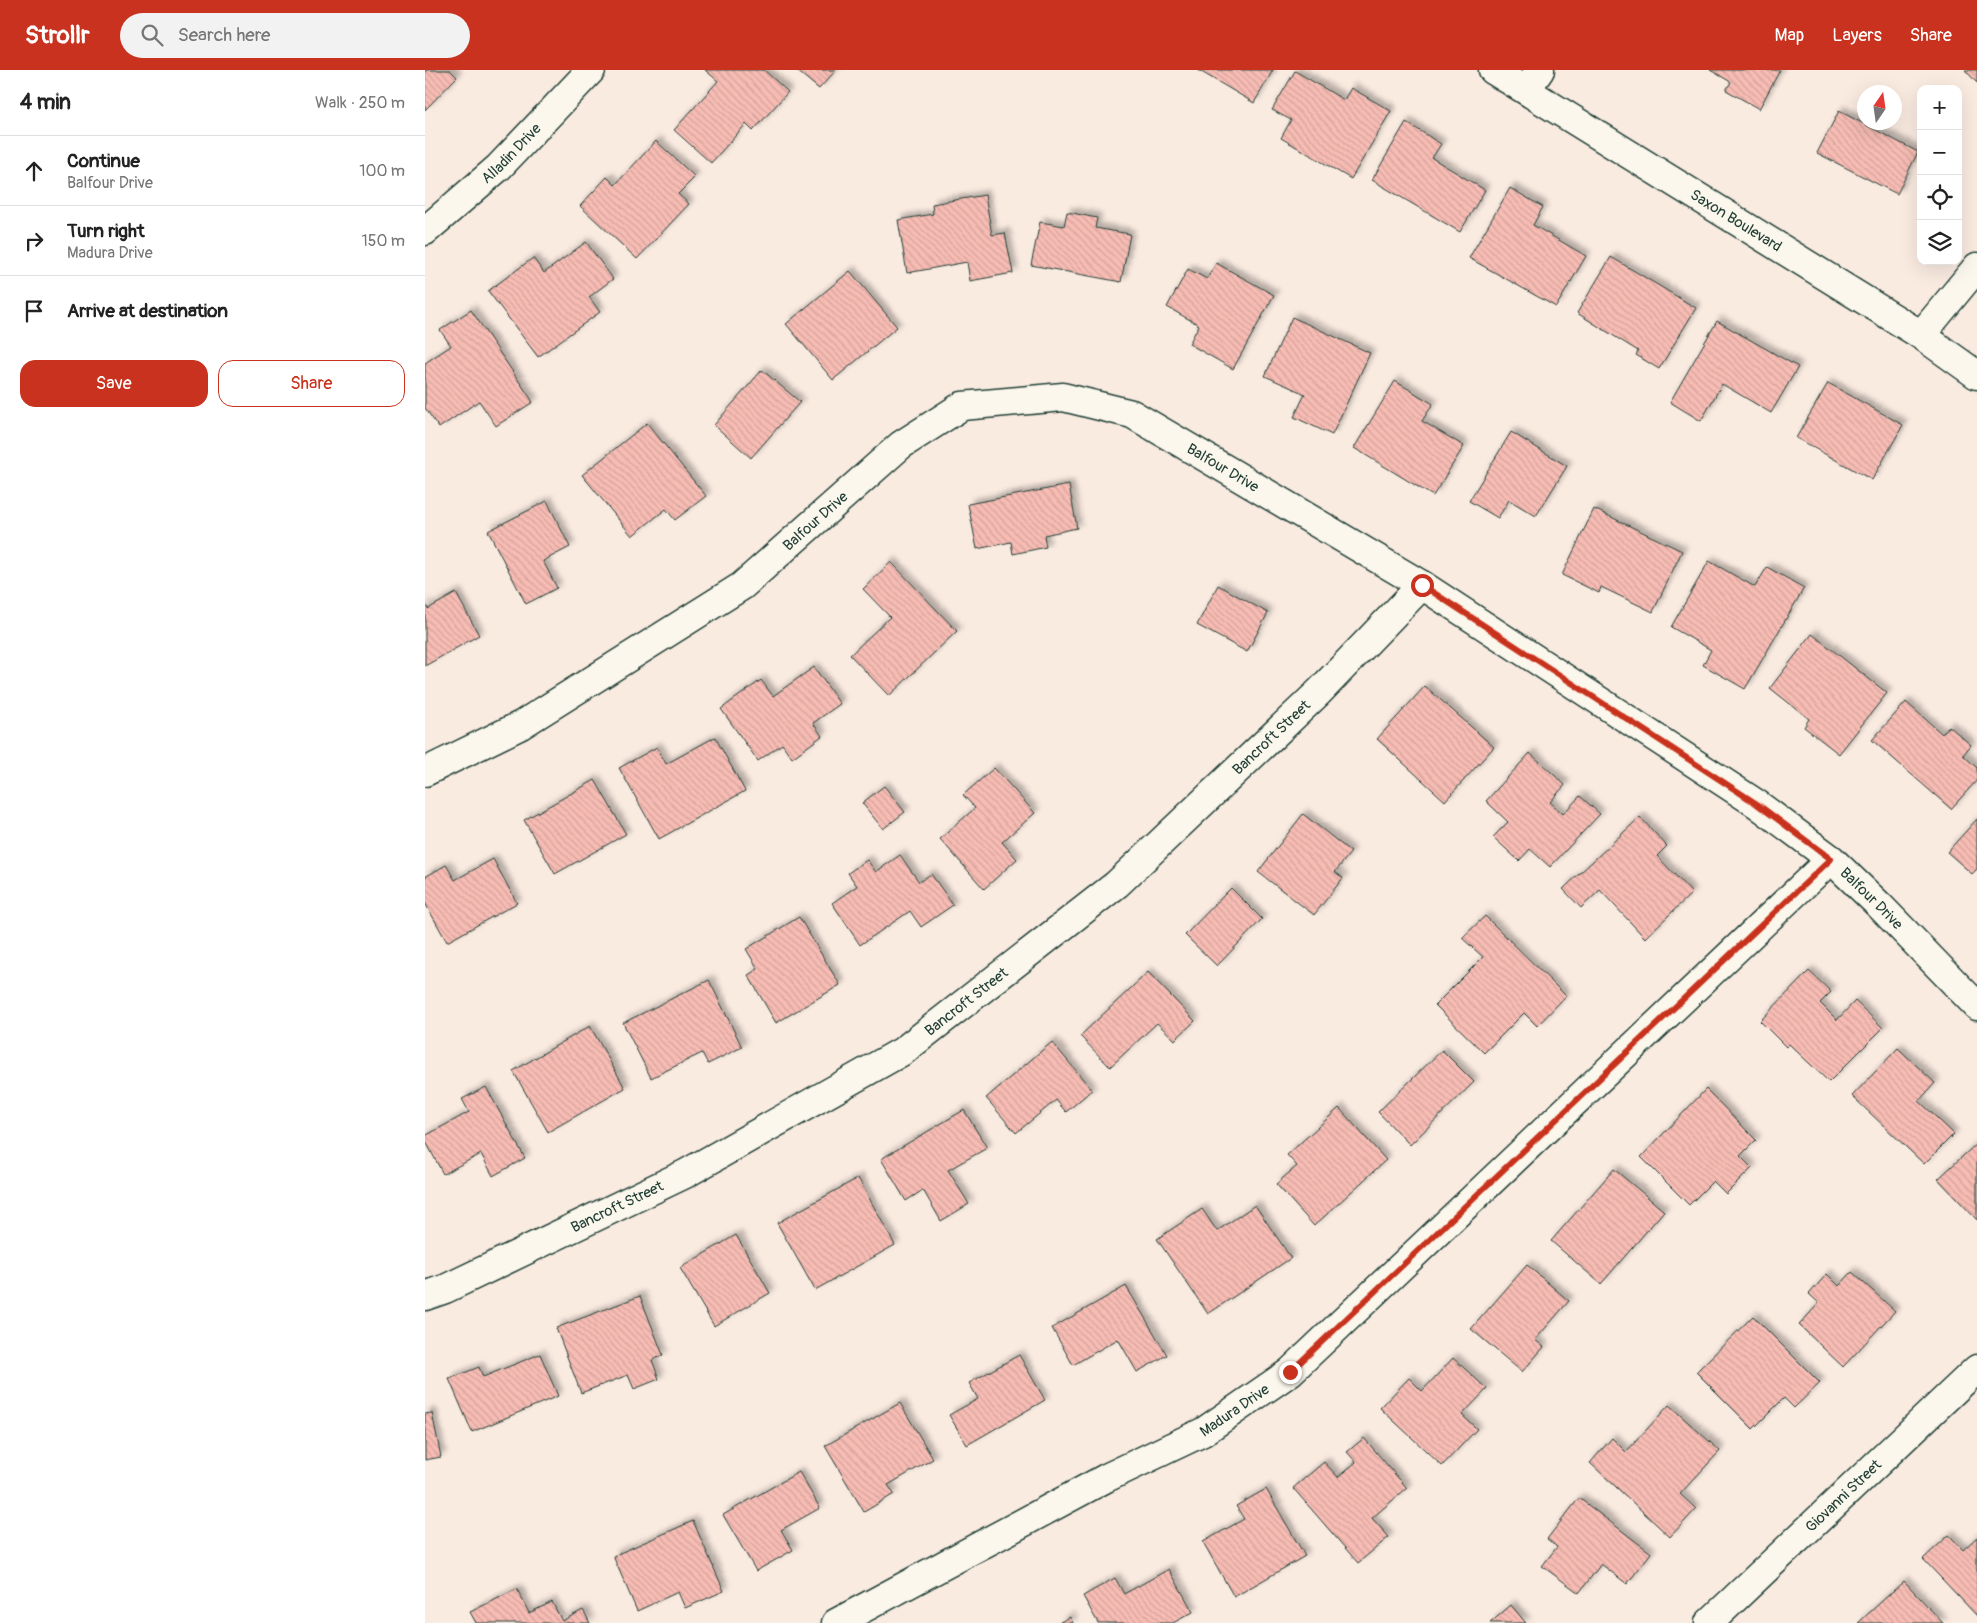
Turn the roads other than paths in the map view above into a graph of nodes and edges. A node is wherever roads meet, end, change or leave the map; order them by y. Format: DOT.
graph roads {
  1 [pos="591,70"];
  2 [pos="1493,70"];
  3 [pos="1533,80"];
  4 [pos="425,231"];
  5 [pos="1977,267"];
  6 [pos="1921,335"];
  7 [pos="1977,375"];
  8 [pos="1422,585"];
  9 [pos="425,772"];
  10 [pos="1831,859"];
  11 [pos="1977,1006"];
  12 [pos="425,1296"];
  13 [pos="1977,1368"];
  14 [pos="836,1623"];
  15 [pos="1709,1623"];
  1 -- 4 [label="street, Alladin Drive"];
  2 -- 3 [label="street, Saxon Boulevard"];
  3 -- 6 [label="street, Saxon Boulevard"];
  5 -- 6 [label="street"];
  6 -- 7 [label="street, Saxon Boulevard"];
  8 -- 9 [label="street, Balfour Drive"];
  8 -- 10 [label="street, Balfour Drive"];
  8 -- 12 [label="street, Bancroft Street"];
  10 -- 11 [label="street, Balfour Drive"];
  10 -- 14 [label="street, Madura Drive"];
  13 -- 15 [label="street, Giovanni Street"];
}
